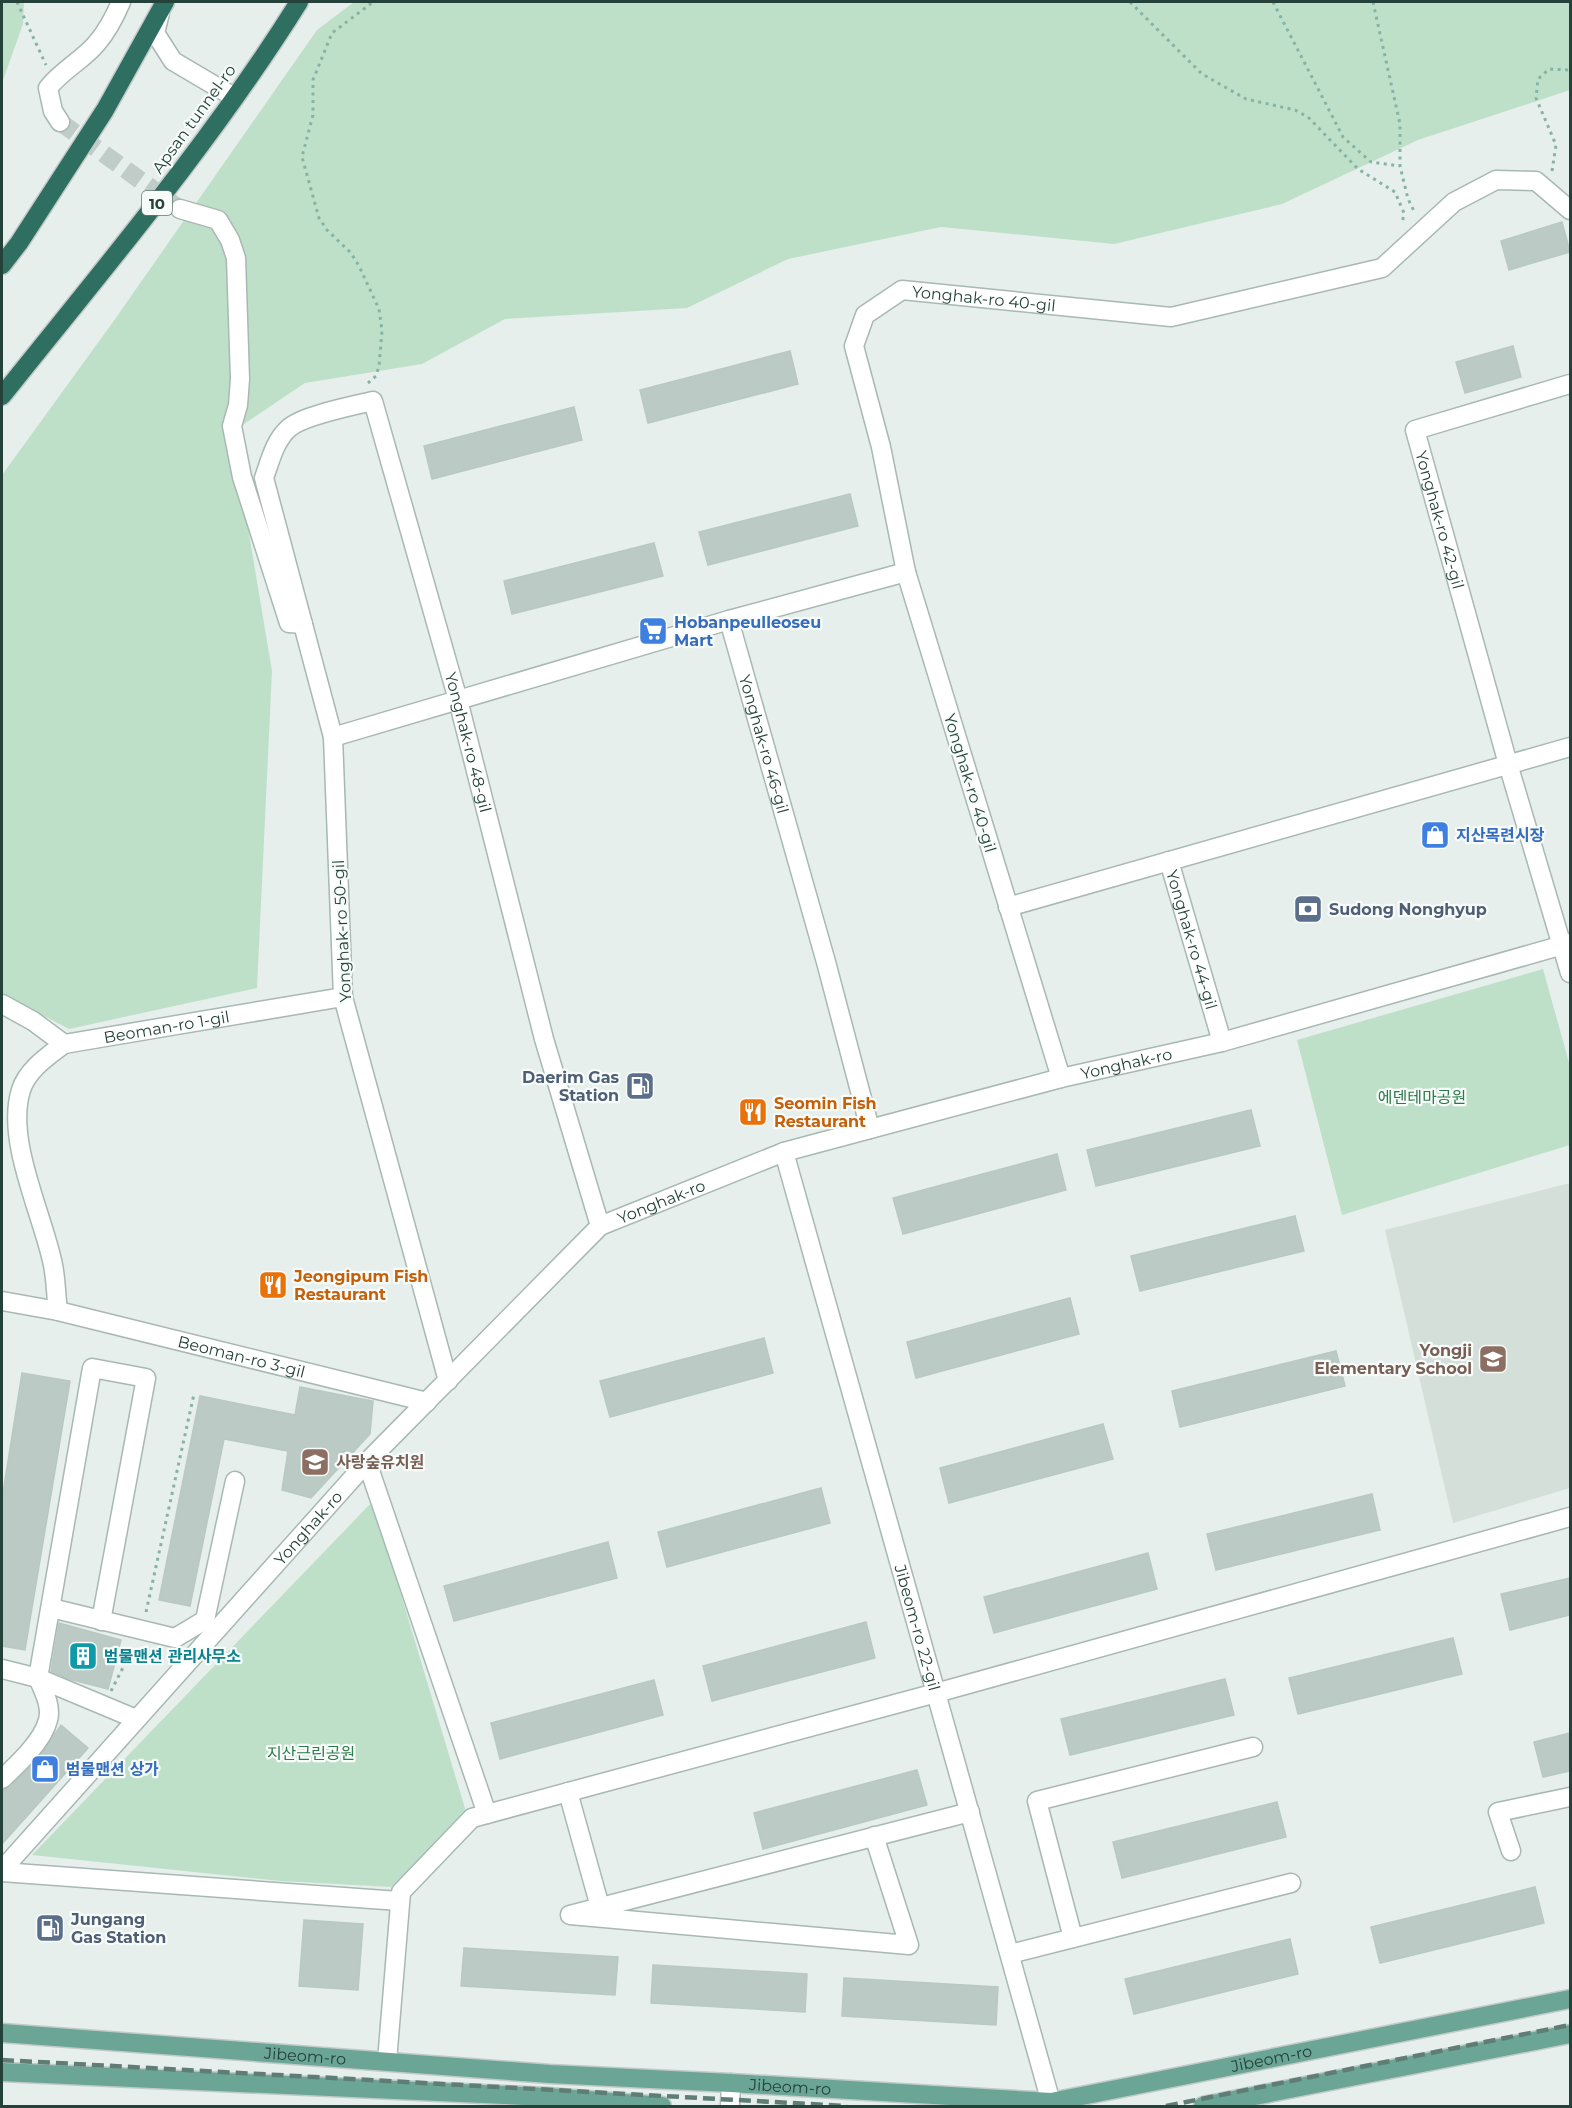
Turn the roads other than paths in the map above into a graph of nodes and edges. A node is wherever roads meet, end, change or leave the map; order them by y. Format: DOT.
graph roads {
  1 [pos="121,2"];
  2 [pos="299,2"];
  3 [pos="164,4"];
  4 [pos="234,97"];
  5 [pos="60,122"];
  6 [pos="180,208"];
  7 [pos="1570,210"];
  8 [pos="2,265"];
  9 [pos="1570,384"];
  10 [pos="2,396"];
  11 [pos="264,478"];
  12 [pos="906,572"];
  13 [pos="729,620"];
  14 [pos="303,624"];
  15 [pos="458,700"];
  16 [pos="333,737"];
  17 [pos="1570,747"];
  18 [pos="1508,764"];
  19 [pos="1169,861"];
  20 [pos="1008,907"];
  21 [pos="1566,944"];
  22 [pos="1570,973"];
  23 [pos="343,997"];
  24 [pos="2,1004"];
  25 [pos="1222,1042"];
  26 [pos="64,1044"];
  27 [pos="1060,1078"];
  28 [pos="870,1129"];
  29 [pos="784,1152"];
  30 [pos="600,1226"];
  31 [pos="2,1301"];
  32 [pos="58,1311"];
  33 [pos="448,1381"];
  34 [pos="427,1402"];
  35 [pos="367,1462"];
  36 [pos="235,1481"];
  37 [pos="1570,1517"];
  38 [pos="51,1608"];
  39 [pos="101,1621"];
  40 [pos="2,1669"];
  41 [pos="38,1678"];
  42 [pos="936,1693"];
  43 [pos="136,1719"];
  44 [pos="1253,1748"];
  45 [pos="2,1779"];
  46 [pos="568,1792"];
  47 [pos="1570,1797"];
  48 [pos="970,1812"];
  49 [pos="487,1814"];
  50 [pos="874,1836"];
  51 [pos="1511,1851"];
  52 [pos="2,1871"];
  53 [pos="1291,1882"];
  54 [pos="399,1900"];
  55 [pos="600,1907"];
  56 [pos="1073,1938"];
  57 [pos="1010,1954"];
  58 [pos="1570,1999"];
  59 [pos="2,2032"];
  60 [pos="1570,2034"];
  61 [pos="387,2061"];
  62 [pos="2,2072"];
  63 [pos="550,2074"];
  64 [pos="731,2083"];
  65 [pos="548,2102"];
  66 [pos="1052,2104"];
  67 [pos="662,2106"];
  68 [pos="730,2106"];
  69 [pos="1203,2106"];
  1 -- 5 [label="street"];
  2 -- 4 [label="highway, Apsan tunnel-ro / 10"];
  3 -- 4 [label="street"];
  3 -- 8 [label="highway"];
  4 -- 10 [label="highway, Apsan tunnel-ro / 10"];
  6 -- 14 [label="street"];
  7 -- 12 [label="street, Yonghak-ro 40-gil"];
  9 -- 18 [label="street, Yonghak-ro 42-gil"];
  11 -- 14 [label="street, Yonghak-ro 50-gil"];
  11 -- 15 [label="street, Yonghak-ro 48-gil"];
  12 -- 13 [label="street"];
  12 -- 20 [label="street, Yonghak-ro 40-gil"];
  13 -- 15 [label="street"];
  13 -- 28 [label="street, Yonghak-ro 46-gil"];
  14 -- 16 [label="street, Yonghak-ro 50-gil"];
  15 -- 16 [label="street"];
  15 -- 30 [label="street, Yonghak-ro 48-gil"];
  16 -- 23 [label="street, Yonghak-ro 50-gil"];
  17 -- 18 [label="street"];
  18 -- 19 [label="street"];
  18 -- 21 [label="street, Yonghak-ro 42-gil"];
  19 -- 20 [label="street, Yonghak-ro 44-gil"];
  19 -- 25 [label="street, Yonghak-ro 44-gil"];
  20 -- 27 [label="street, Yonghak-ro 40-gil"];
  21 -- 22 [label="street, Yonghak-ro 42-gil"];
  21 -- 25 [label="street, Yonghak-ro"];
  23 -- 26 [label="street, Beoman-ro 1-gil"];
  23 -- 33 [label="street, Yonghak-ro 50-gil"];
  24 -- 26 [label="street"];
  25 -- 27 [label="street, Yonghak-ro"];
  26 -- 32 [label="street"];
  27 -- 28 [label="street, Yonghak-ro"];
  28 -- 29 [label="street, Yonghak-ro"];
  29 -- 30 [label="street, Yonghak-ro"];
  29 -- 42 [label="street, Jibeom-ro 22-gil"];
  30 -- 33 [label="street, Yonghak-ro"];
  31 -- 32 [label="street, Beoman-ro 3-gil"];
  32 -- 34 [label="street, Beoman-ro 3-gil"];
  33 -- 34 [label="street, Yonghak-ro"];
  34 -- 35 [label="street, Yonghak-ro"];
  35 -- 43 [label="street, Yonghak-ro"];
  35 -- 49 [label="street"];
  36 -- 39 [label="street"];
  37 -- 42 [label="street"];
  38 -- 39 [label="street"];
  38 -- 39 [label="street"];
  38 -- 41 [label="street"];
  40 -- 41 [label="street"];
  41 -- 43 [label="street"];
  41 -- 45 [label="street"];
  42 -- 46 [label="street"];
  42 -- 48 [label="street, Jibeom-ro 22-gil"];
  43 -- 52 [label="street, Yonghak-ro"];
  44 -- 56 [label="street"];
  46 -- 49 [label="street"];
  46 -- 55 [label="street"];
  47 -- 51 [label="street"];
  48 -- 50 [label="street"];
  48 -- 57 [label="street, Jibeom-ro 22-gil"];
  49 -- 54 [label="street"];
  50 -- 55 [label="street"];
  50 -- 55 [label="street"];
  52 -- 54 [label="street"];
  53 -- 56 [label="street"];
  54 -- 61 [label="street"];
  56 -- 57 [label="street"];
  57 -- 66 [label="street, Jibeom-ro 22-gil"];
  58 -- 66 [label="main road, Jibeom-ro"];
  59 -- 61 [label="main road, Jibeom-ro"];
  60 -- 69 [label="main road"];
  61 -- 63 [label="main road, Jibeom-ro"];
  62 -- 65 [label="main road"];
  63 -- 64 [label="main road, Jibeom-ro"];
  63 -- 65 [label="street"];
  64 -- 66 [label="main road, Jibeom-ro"];
  64 -- 68 [label="street"];
  65 -- 67 [label="main road"];
}
